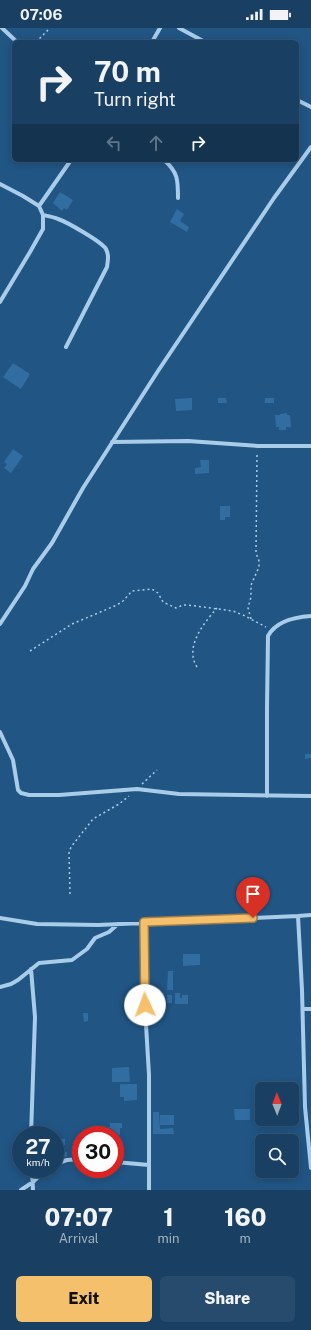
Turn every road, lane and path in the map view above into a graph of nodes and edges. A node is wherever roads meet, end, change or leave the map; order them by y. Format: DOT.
graph roads {
  1 [pos="2,28"];
  2 [pos="50,28"];
  3 [pos="160,28"];
  4 [pos="179,28"];
  5 [pos="15,40"];
  6 [pos="38,40"];
  7 [pos="153,40"];
  8 [pos="201,40"];
  9 [pos="299,101"];
  10 [pos="311,107"];
  11 [pos="311,147"];
  12 [pos="70,162"];
  13 [pos="166,162"];
  14 [pos="0,184"];
  15 [pos="178,198"];
  16 [pos="39,206"];
  17 [pos="43,215"];
  18 [pos="0,302"];
  19 [pos="66,347"];
  20 [pos="112,442"];
  21 [pos="258,446"];
  22 [pos="311,446"];
  23 [pos="217,608"];
  24 [pos="311,616"];
  25 [pos="251,619"];
  26 [pos="0,624"];
  27 [pos="271,630"];
  28 [pos="30,651"];
  29 [pos="197,666"];
  30 [pos="0,732"];
  31 [pos="157,770"];
  32 [pos="137,789"];
  33 [pos="267,796"];
  34 [pos="311,796"];
  35 [pos="70,894"];
  36 [pos="311,915"];
  37 [pos="298,916"];
  38 [pos="0,918"];
  39 [pos="144,922"];
  40 [pos="118,924"];
  41 [pos="31,969"];
  42 [pos="0,987"];
  43 [pos="311,1008"];
  44 [pos="303,1009"];
  45 [pos="305,1083"];
  46 [pos="299,1084"];
  47 [pos="31,1126"];
  48 [pos="124,1163"];
  49 [pos="149,1165"];
  50 [pos="311,1168"];
  51 [pos="33,1178"];
  52 [pos="37,1178"];
  53 [pos="33,1182"];
  54 [pos="21,1190"];
  55 [pos="33,1190"];
  56 [pos="149,1190"];
  1 -- 5 [label="street"];
  2 -- 6 [label="path"];
  3 -- 7 [label="street"];
  4 -- 8 [label="street"];
  9 -- 10 [label="street"];
  11 -- 20 [label="street"];
  12 -- 16 [label="street"];
  13 -- 15 [label="street"];
  14 -- 16 [label="street"];
  16 -- 17 [label="street"];
  17 -- 18 [label="street"];
  17 -- 19 [label="street"];
  20 -- 21 [label="street"];
  20 -- 26 [label="street"];
  21 -- 22 [label="street"];
  21 -- 25 [label="path"];
  23 -- 25 [label="path"];
  23 -- 28 [label="path"];
  23 -- 29 [label="path"];
  24 -- 27 [label="street"];
  25 -- 27 [label="path"];
  27 -- 33 [label="street"];
  30 -- 32 [label="street"];
  31 -- 32 [label="path"];
  32 -- 33 [label="street"];
  32 -- 35 [label="path"];
  33 -- 34 [label="street"];
  36 -- 37 [label="street"];
  37 -- 39 [label="street"];
  37 -- 44 [label="street"];
  38 -- 40 [label="street"];
  39 -- 40 [label="street"];
  39 -- 49 [label="street"];
  40 -- 41 [label="street"];
  41 -- 42 [label="street"];
  41 -- 47 [label="street"];
  43 -- 44 [label="street"];
  44 -- 45 [label="street"];
  45 -- 46 [label="path"];
  45 -- 50 [label="street"];
  48 -- 49 [label="street"];
  49 -- 56 [label="street"];
  51 -- 53 [label="street"];
  52 -- 53 [label="street"];
  53 -- 54 [label="street"];
  53 -- 55 [label="street"];
}
